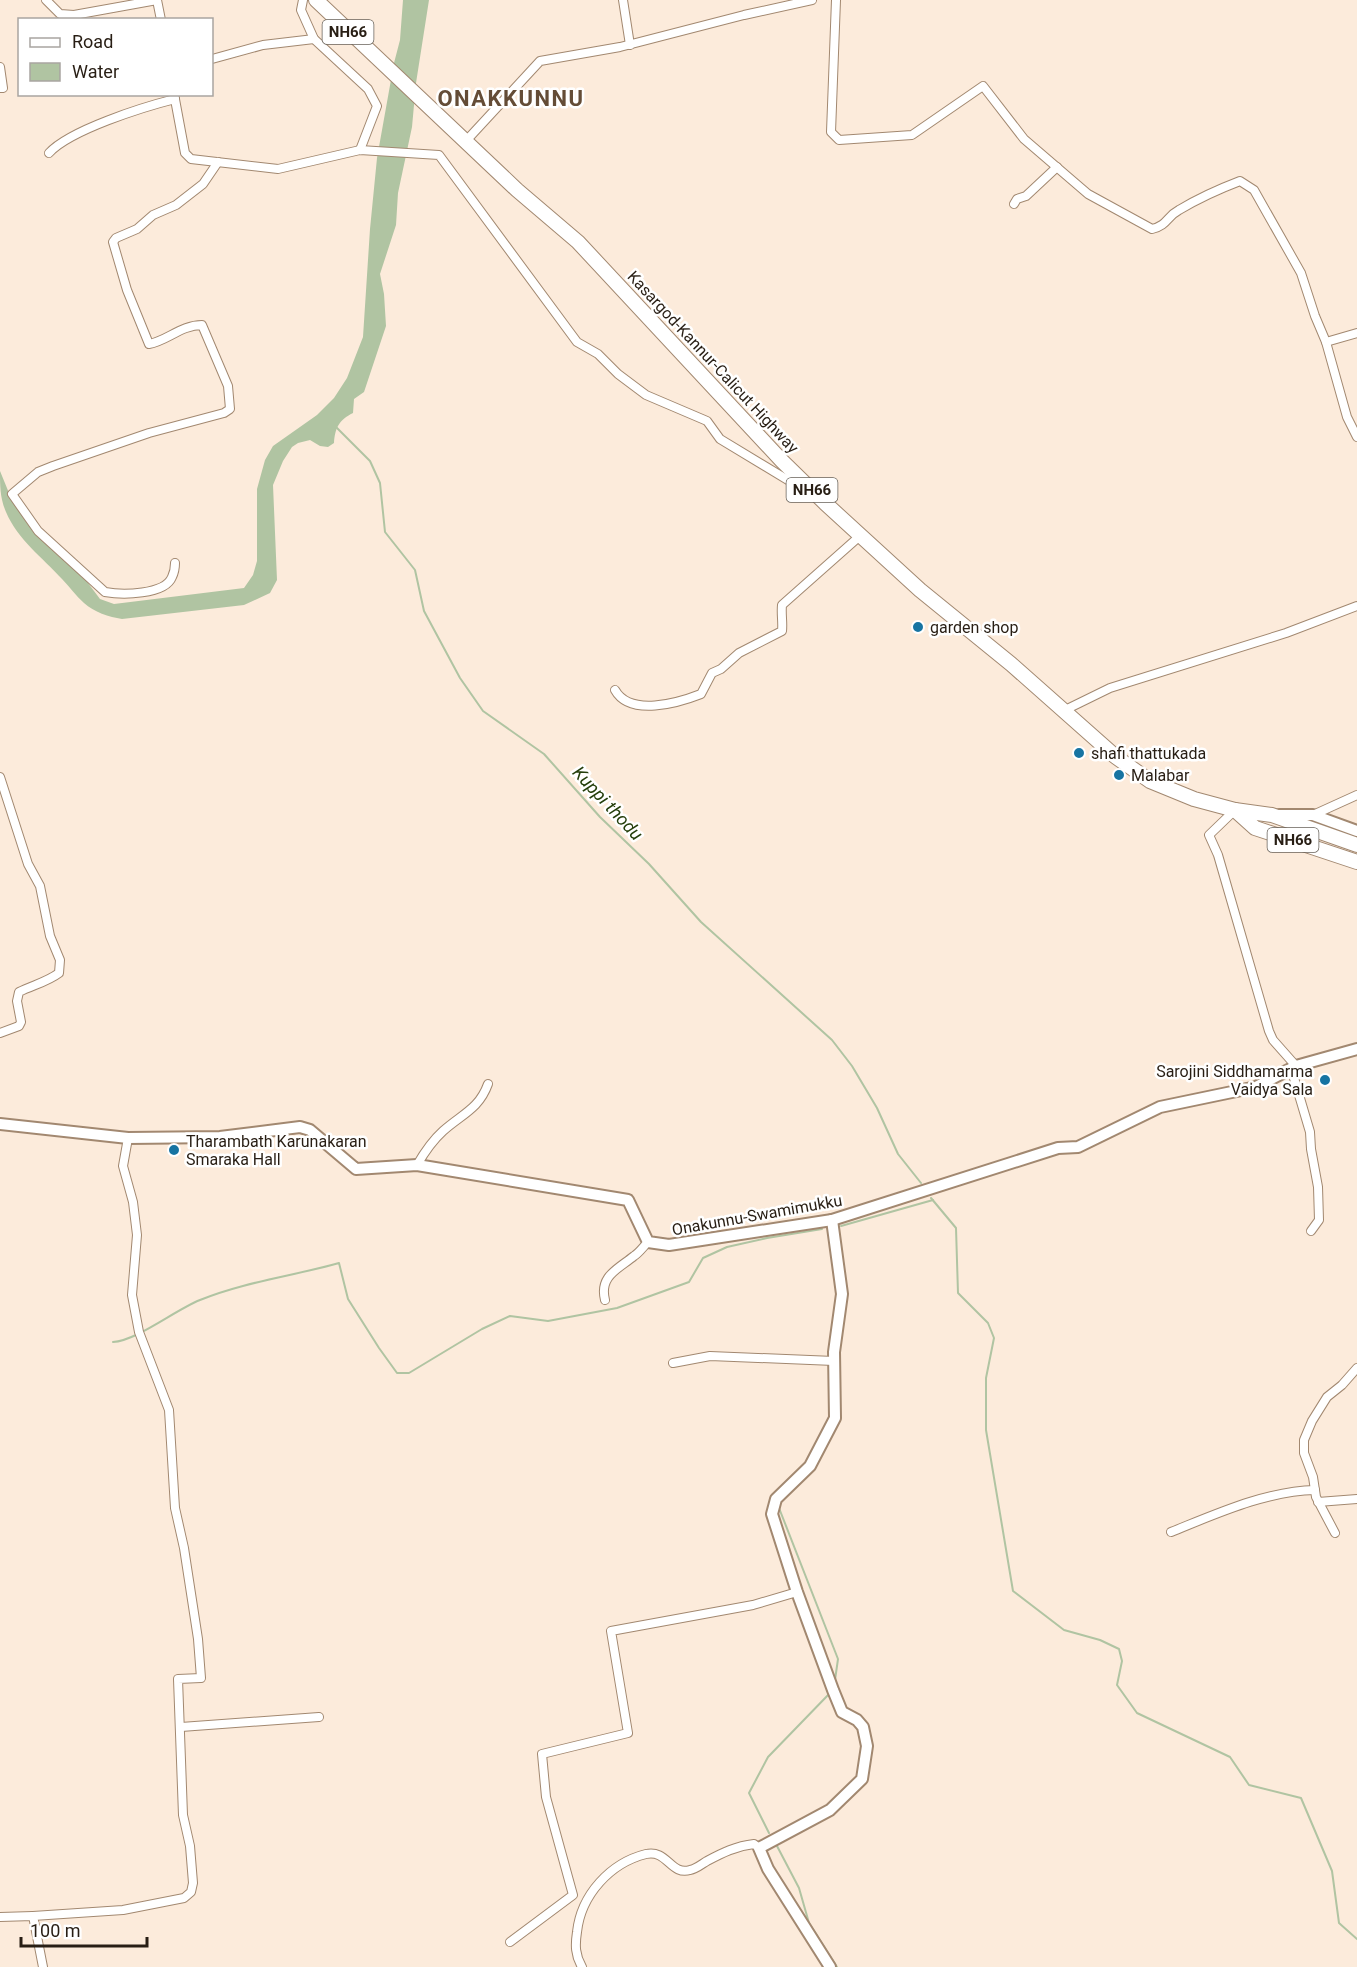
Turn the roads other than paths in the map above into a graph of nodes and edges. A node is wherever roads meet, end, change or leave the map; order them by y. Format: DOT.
graph roads {
  1 [pos="46,0"];
  2 [pos="157,0"];
  3 [pos="303,0"];
  4 [pos="315,0"];
  5 [pos="623,0"];
  6 [pos="812,0"];
  7 [pos="836,0"];
  8 [pos="161,18"];
  9 [pos="314,39"];
  10 [pos="630,45"];
  11 [pos="213,59"];
  12 [pos="0,67"];
  13 [pos="0,88"];
  14 [pos="175,97"];
  15 [pos="465,142"];
  16 [pos="360,150"];
  17 [pos="49,153"];
  18 [pos="218,162"];
  19 [pos="1057,167"];
  20 [pos="1014,204"];
  21 [pos="1357,333"];
  22 [pos="1326,342"];
  23 [pos="1357,437"];
  24 [pos="825,503"];
  25 [pos="861,535"];
  26 [pos="175,563"];
  27 [pos="1357,606"];
  28 [pos="615,690"];
  29 [pos="1063,711"];
  30 [pos="0,777"];
  31 [pos="1357,795"];
  32 [pos="1235,810"];
  33 [pos="1272,815"];
  34 [pos="1313,815"];
  35 [pos="1357,831"];
  36 [pos="1357,845"];
  37 [pos="1357,862"];
  38 [pos="0,1033"];
  39 [pos="1357,1049"];
  40 [pos="1294,1067"];
  41 [pos="488,1084"];
  42 [pos="0,1124"];
  43 [pos="128,1138"];
  44 [pos="417,1164"];
  45 [pos="832,1220"];
  46 [pos="1311,1232"];
  47 [pos="648,1242"];
  48 [pos="605,1300"];
  49 [pos="834,1361"];
  50 [pos="673,1363"];
  51 [pos="1357,1368"];
  52 [pos="1315,1490"];
  53 [pos="1357,1499"];
  54 [pos="1318,1502"];
  55 [pos="1171,1532"];
  56 [pos="1335,1533"];
  57 [pos="796,1592"];
  58 [pos="320,1717"];
  59 [pos="180,1727"];
  60 [pos="759,1848"];
  61 [pos="33,1916"];
  62 [pos="0,1917"];
  63 [pos="510,1942"];
  64 [pos="43,1967"];
  65 [pos="582,1967"];
  66 [pos="830,1967"];
  1 -- 2 [label="street"];
  2 -- 8 [label="street"];
  3 -- 9 [label="street"];
  4 -- 15 [label="highway, Kasargod-Kannur-Calicut Highway / NH66"];
  5 -- 10 [label="street"];
  6 -- 10 [label="street"];
  7 -- 19 [label="street"];
  9 -- 11 [label="street"];
  9 -- 16 [label="street"];
  10 -- 15 [label="street"];
  12 -- 13 [label="street"];
  14 -- 17 [label="street"];
  14 -- 18 [label="street"];
  15 -- 24 [label="highway, Kasargod-Kannur-Calicut Highway / NH66"];
  16 -- 18 [label="street"];
  16 -- 24 [label="street"];
  18 -- 26 [label="street"];
  19 -- 20 [label="street"];
  19 -- 22 [label="street"];
  21 -- 22 [label="street"];
  22 -- 23 [label="street"];
  24 -- 25 [label="highway, Kasargod-Kannur-Calicut Highway / NH66"];
  25 -- 28 [label="street"];
  25 -- 29 [label="highway, Kasargod-Kannur-Calicut Highway / NH66"];
  27 -- 29 [label="street"];
  29 -- 32 [label="highway, Kasargod-Kannur-Calicut Highway / NH66"];
  30 -- 38 [label="street"];
  31 -- 34 [label="street"];
  32 -- 33 [label="highway, Kasargod-Kannur-Calicut Highway / NH66"];
  32 -- 37 [label="highway, Kasargod-Kannur-Calicut Highway / NH66"];
  32 -- 40 [label="street"];
  33 -- 34 [label="street"];
  33 -- 36 [label="highway, Kasargod-Kannur-Calicut Highway / NH66"];
  34 -- 35 [label="street"];
  39 -- 40 [label="street, Onakunnu-Swamimukku"];
  40 -- 45 [label="street, Onakunnu-Swamimukku"];
  40 -- 46 [label="street"];
  41 -- 44 [label="street"];
  42 -- 43 [label="street"];
  43 -- 44 [label="street"];
  43 -- 59 [label="street"];
  44 -- 47 [label="street"];
  45 -- 47 [label="street, Onakunnu-Swamimukku"];
  45 -- 49 [label="street"];
  47 -- 48 [label="street"];
  49 -- 50 [label="street"];
  49 -- 57 [label="street"];
  51 -- 52 [label="street"];
  52 -- 54 [label="street"];
  52 -- 55 [label="street"];
  53 -- 54 [label="street"];
  54 -- 56 [label="street"];
  57 -- 60 [label="street"];
  57 -- 63 [label="street"];
  58 -- 59 [label="street"];
  59 -- 61 [label="street"];
  60 -- 65 [label="street"];
  60 -- 66 [label="street"];
  61 -- 62 [label="street"];
  61 -- 64 [label="street"];
}
